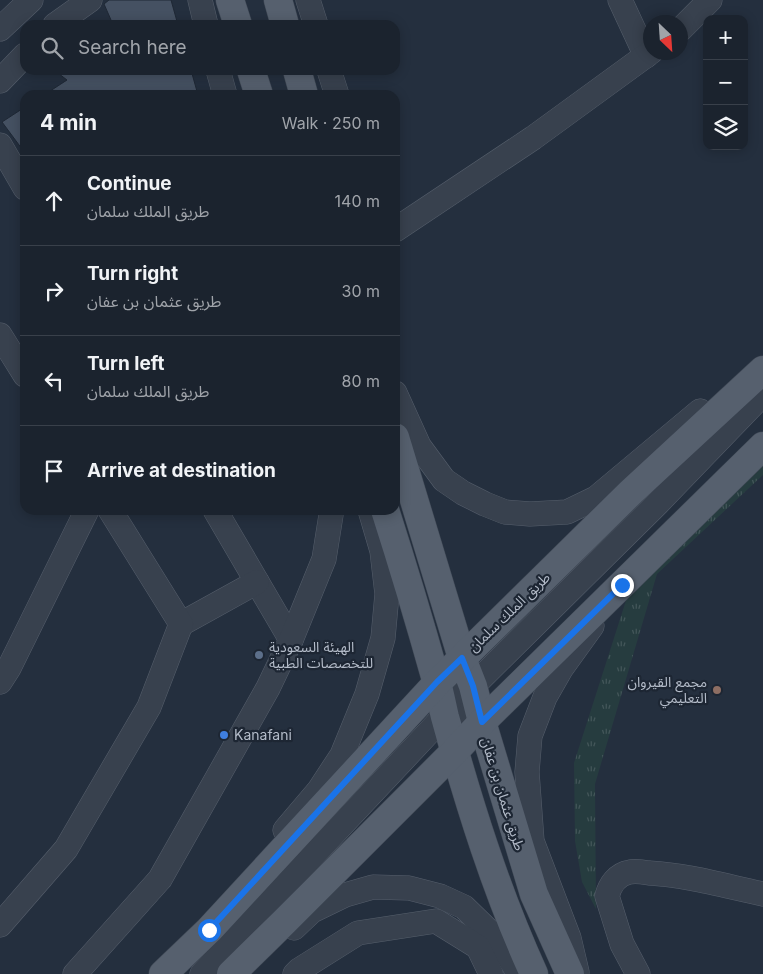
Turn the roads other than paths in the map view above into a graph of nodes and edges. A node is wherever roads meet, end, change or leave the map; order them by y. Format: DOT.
graph roads {
  1 [pos="32,0"];
  2 [pos="76,0"];
  3 [pos="83,0"];
  4 [pos="90,0"];
  5 [pos="200,0"];
  6 [pos="230,0"];
  7 [pos="278,0"];
  8 [pos="308,0"];
  9 [pos="620,0"];
  10 [pos="710,0"];
  11 [pos="12,16"];
  12 [pos="58,20"];
  13 [pos="60,20"];
  14 [pos="61,20"];
  15 [pos="205,20"];
  16 [pos="236,20"];
  17 [pos="284,20"];
  18 [pos="314,20"];
  19 [pos="688,22"];
  20 [pos="643,44"];
  21 [pos="643,58"];
  22 [pos="20,60"];
  23 [pos="219,75"];
  24 [pos="298,75"];
  25 [pos="331,75"];
  26 [pos="0,81"];
  27 [pos="224,90"];
  28 [pos="303,90"];
  29 [pos="335,90"];
  30 [pos="0,145"];
  31 [pos="20,179"];
  32 [pos="400,227"];
  33 [pos="3,352"];
  34 [pos="763,359"];
  35 [pos="20,370"];
  36 [pos="763,370"];
  37 [pos="763,394"];
  38 [pos="400,404"];
  39 [pos="763,446"];
  40 [pos="400,453"];
  41 [pos="85,515"];
  42 [pos="113,515"];
  43 [pos="218,515"];
  44 [pos="330,515"];
  45 [pos="371,515"];
  46 [pos="387,515"];
  47 [pos="257,582"];
  48 [pos="622,585"];
  49 [pos="181,624"];
  50 [pos="291,640"];
  51 [pos="462,658"];
  52 [pos="0,682"];
  53 [pos="437,682"];
  54 [pos="473,686"];
  55 [pos="445,715"];
  56 [pos="482,722"];
  57 [pos="455,751"];
  58 [pos="763,894"];
  59 [pos="0,925"];
  60 [pos="209,930"];
  61 [pos="75,974"];
  62 [pos="163,974"];
  63 [pos="202,974"];
  64 [pos="231,974"];
  65 [pos="246,974"];
  66 [pos="295,974"];
  67 [pos="491,974"];
  68 [pos="519,974"];
  69 [pos="534,974"];
  70 [pos="570,974"];
  71 [pos="577,974"];
  72 [pos="638,974"];
  1 -- 11 [label="street"];
  2 -- 12 [label="street"];
  3 -- 13 [label="street"];
  4 -- 14 [label="street"];
  5 -- 15 [label="street"];
  6 -- 16 [label="main road"];
  7 -- 17 [label="main road"];
  8 -- 18 [label="street"];
  9 -- 20 [label="street"];
  10 -- 19 [label="street"];
  21 -- 32 [label="street"];
  22 -- 26 [label="street"];
  23 -- 27 [label="street"];
  24 -- 28 [label="main road"];
  25 -- 29 [label="street"];
  30 -- 31 [label="street"];
  33 -- 35 [label="street"];
  34 -- 38 [label="street"];
  36 -- 51 [label="main road, طريق الملك سلمان"];
  37 -- 54 [label="street"];
  39 -- 48 [label="main road"];
  40 -- 51 [label="main road, طريق عثمان بن عفان"];
  41 -- 52 [label="street"];
  42 -- 49 [label="street"];
  43 -- 47 [label="street"];
  44 -- 50 [label="street"];
  45 -- 60 [label="street"];
  46 -- 53 [label="main road"];
  47 -- 49 [label="street"];
  47 -- 50 [label="street"];
  48 -- 56 [label="main road"];
  48 -- 71 [label="street"];
  49 -- 59 [label="street"];
  50 -- 61 [label="street"];
  51 -- 53 [label="main road, طريق الملك سلمان"];
  51 -- 54 [label="main road, طريق عثمان بن عفان"];
  51 -- 55 [label="street"];
  53 -- 55 [label="main road"];
  53 -- 60 [label="main road, طريق الملك سلمان"];
  54 -- 56 [label="main road, طريق عثمان بن عفان"];
  54 -- 57 [label="street"];
  55 -- 57 [label="main road"];
  55 -- 63 [label="street"];
  56 -- 57 [label="main road"];
  56 -- 70 [label="main road, طريق عثمان بن عفان"];
  57 -- 64 [label="main road"];
  57 -- 69 [label="main road"];
  58 -- 72 [label="street"];
  60 -- 62 [label="main road, طريق الملك سلمان"];
  65 -- 68 [label="street"];
  66 -- 67 [label="street"];
}
